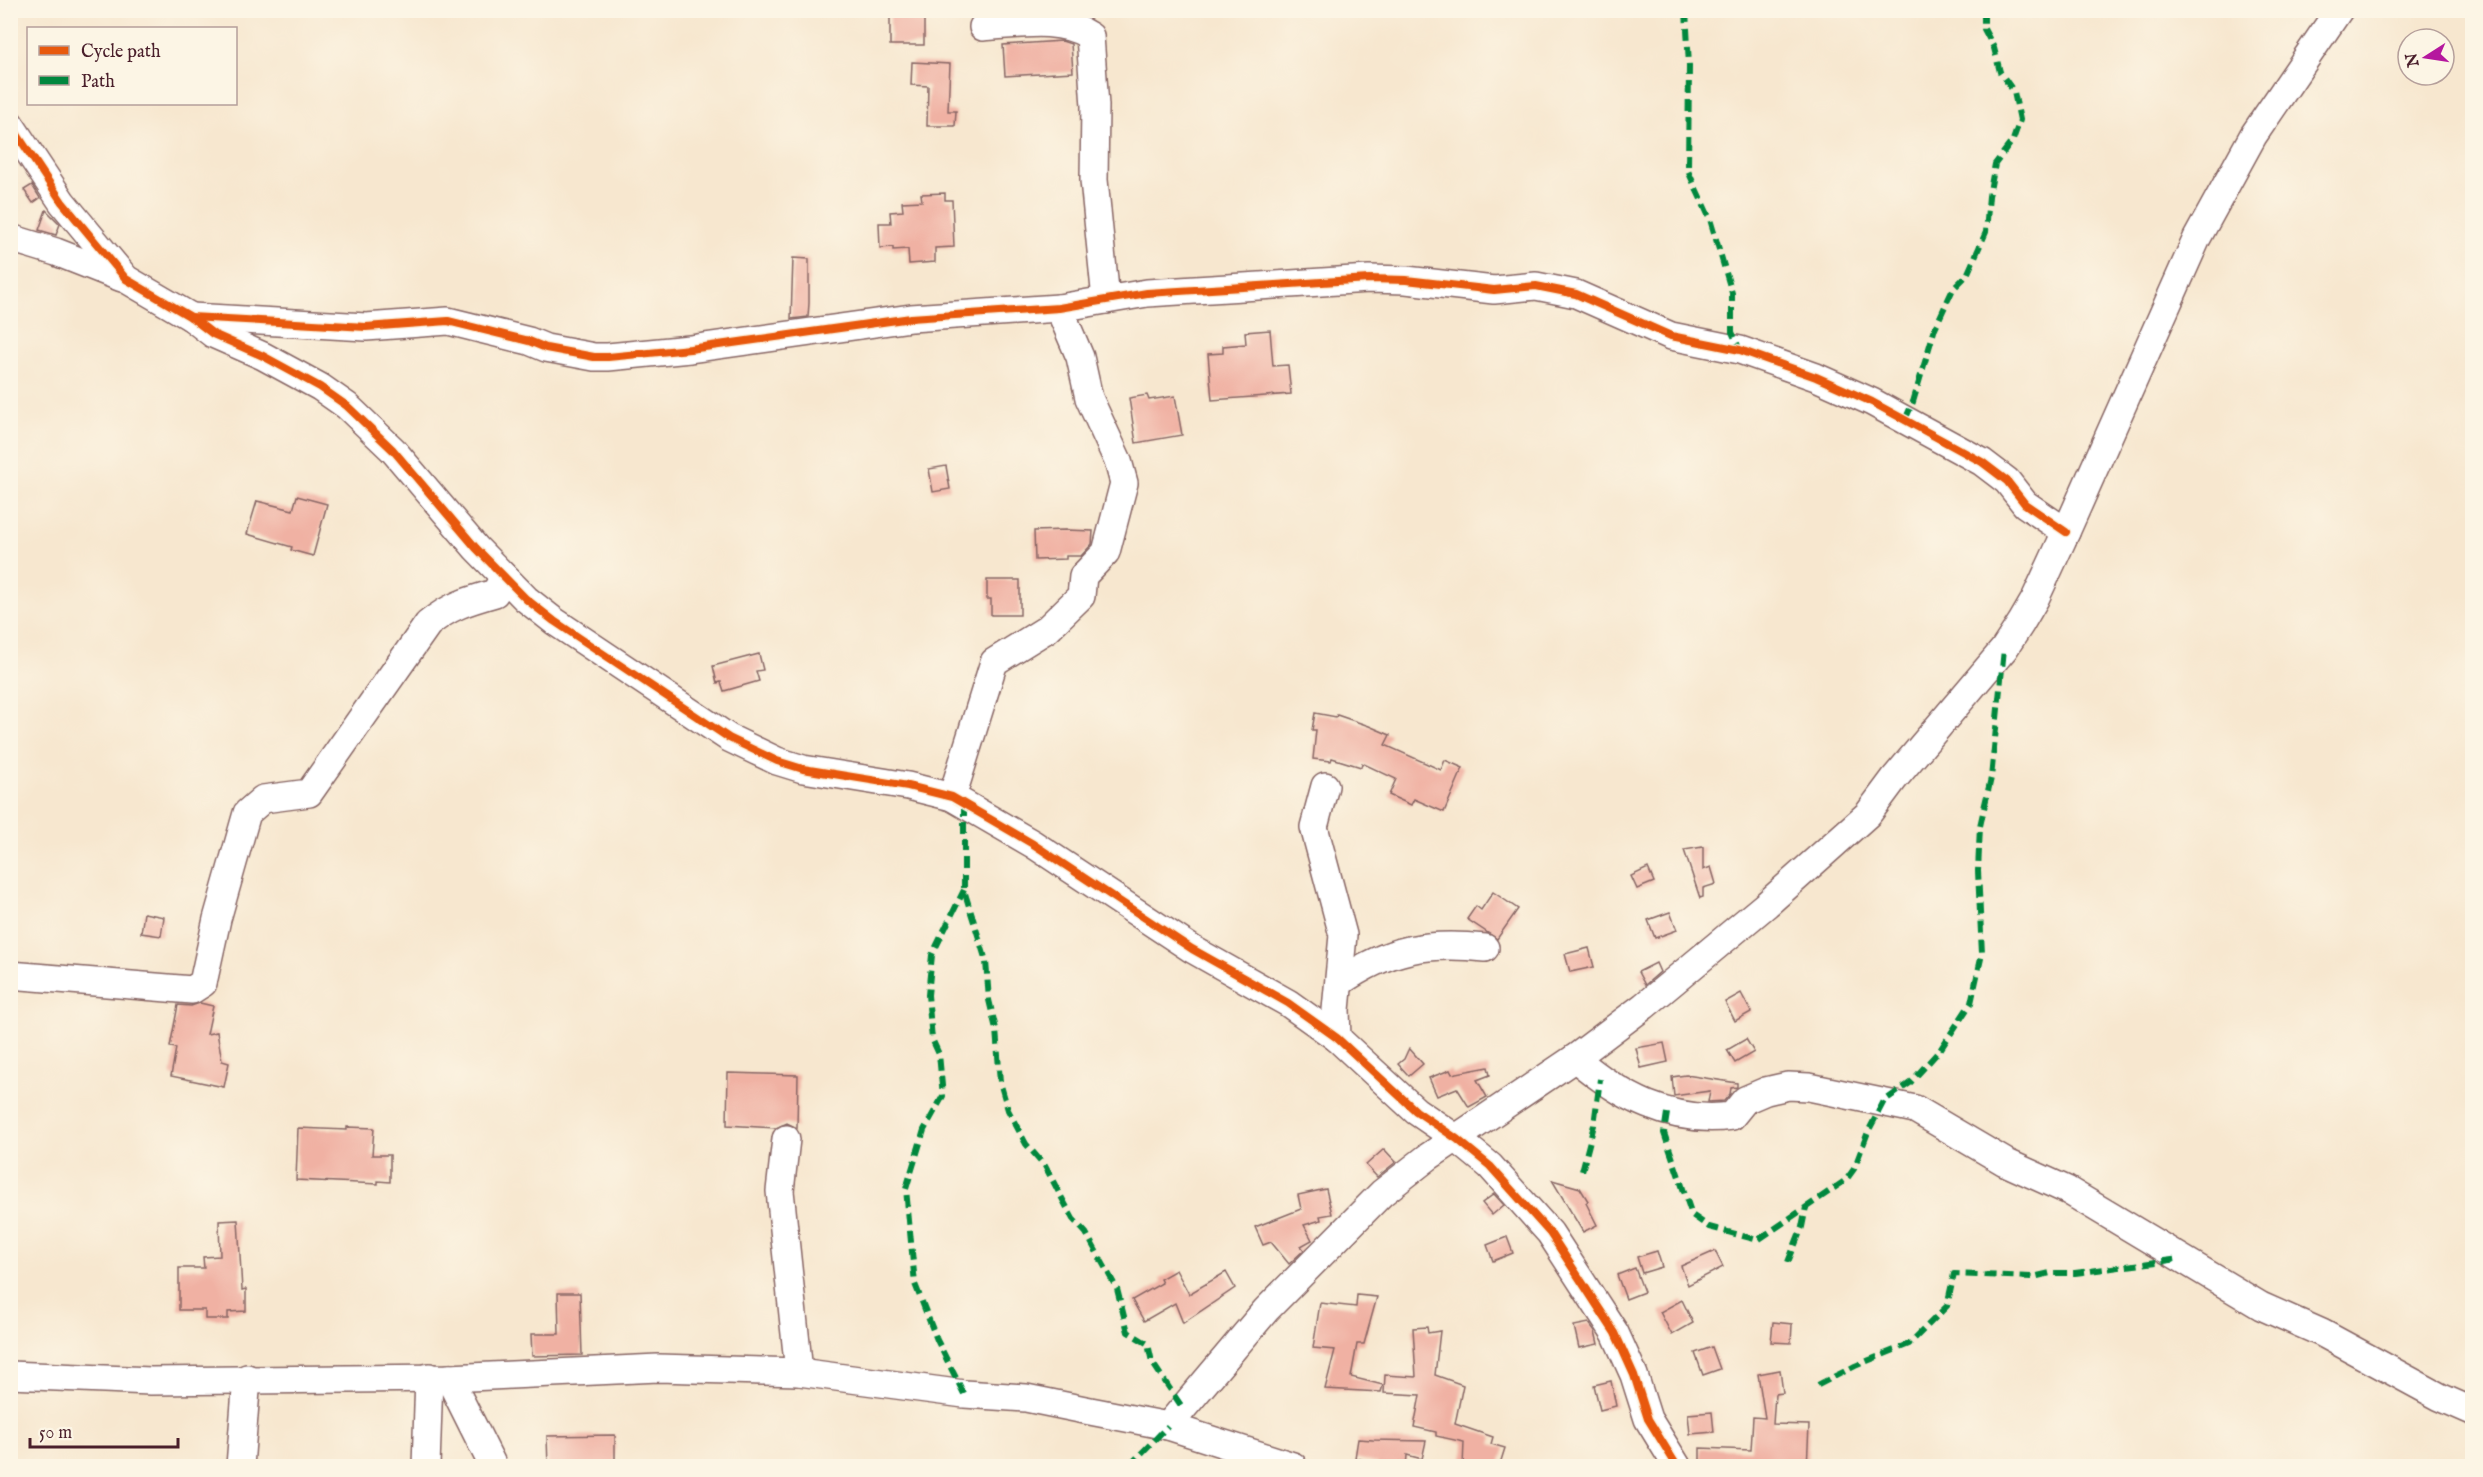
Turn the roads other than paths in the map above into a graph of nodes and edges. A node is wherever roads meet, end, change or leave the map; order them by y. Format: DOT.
graph roads {
  1 [pos="2339,10"];
  2 [pos="982,27"];
  3 [pos="10,124"];
  4 [pos="10,238"];
  5 [pos="126,279"];
  6 [pos="1106,300"];
  7 [pos="1059,308"];
  8 [pos="191,317"];
  9 [pos="2066,532"];
  10 [pos="504,577"];
  11 [pos="1326,786"];
  12 [pos="952,797"];
  13 [pos="1485,948"];
  14 [pos="10,975"];
  15 [pos="1340,982"];
  16 [pos="1337,1038"];
  17 [pos="1575,1058"];
  18 [pos="786,1139"];
  19 [pos="1457,1139"];
  20 [pos="799,1372"];
  21 [pos="10,1376"];
  22 [pos="439,1377"];
  23 [pos="247,1378"];
  24 [pos="2472,1412"];
  25 [pos="1168,1426"];
  26 [pos="240,1467"];
  27 [pos="426,1467"];
  28 [pos="493,1467"];
  29 [pos="1293,1467"];
  30 [pos="1677,1467"];
  1 -- 9 [label="street"];
  2 -- 6 [label="street"];
  3 -- 5 [label="street"];
  4 -- 5 [label="street"];
  5 -- 8 [label="street"];
  6 -- 7 [label="street"];
  6 -- 9 [label="street"];
  7 -- 8 [label="street"];
  7 -- 12 [label="street"];
  8 -- 10 [label="street"];
  9 -- 17 [label="street"];
  10 -- 12 [label="street"];
  10 -- 14 [label="street"];
  11 -- 15 [label="street"];
  12 -- 16 [label="street"];
  13 -- 15 [label="street"];
  15 -- 16 [label="street"];
  16 -- 19 [label="street"];
  17 -- 19 [label="street"];
  17 -- 24 [label="street"];
  18 -- 20 [label="street"];
  19 -- 25 [label="street"];
  19 -- 30 [label="street"];
  20 -- 22 [label="street"];
  20 -- 25 [label="street"];
  21 -- 23 [label="street"];
  22 -- 23 [label="street"];
  22 -- 27 [label="street"];
  22 -- 28 [label="street"];
  23 -- 26 [label="street"];
  25 -- 29 [label="street"];
}
